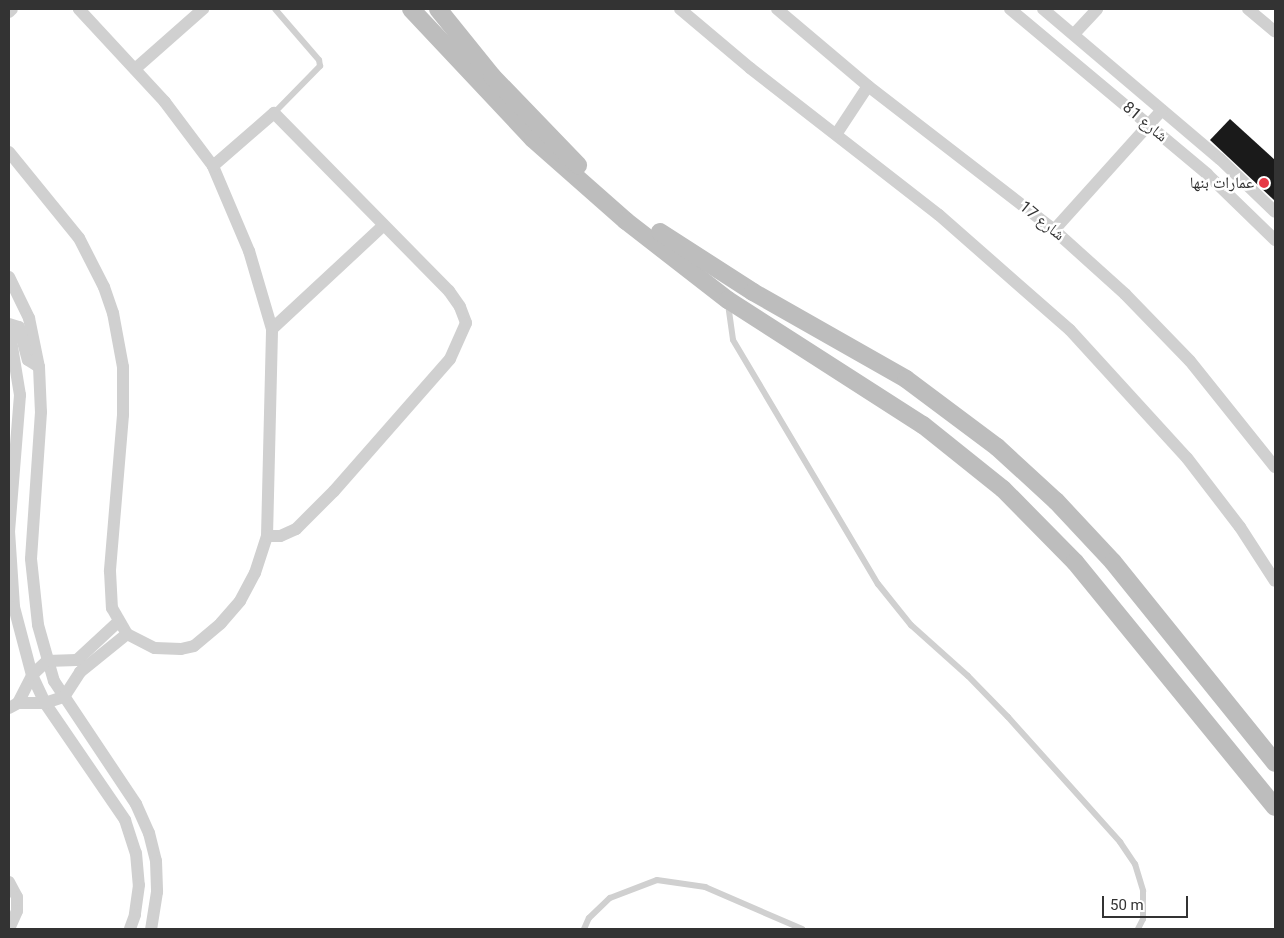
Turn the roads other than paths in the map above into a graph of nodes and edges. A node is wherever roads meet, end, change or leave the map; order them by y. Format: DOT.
graph roads {
  1 [pos="12,9"];
  2 [pos="79,9"];
  3 [pos="203,9"];
  4 [pos="275,9"];
  5 [pos="411,9"];
  6 [pos="438,9"];
  7 [pos="680,9"];
  8 [pos="777,9"];
  9 [pos="1010,9"];
  10 [pos="1043,9"];
  11 [pos="1097,9"];
  12 [pos="1248,9"];
  13 [pos="9,12"];
  14 [pos="1275,32"];
  15 [pos="1074,34"];
  16 [pos="136,69"];
  17 [pos="868,86"];
  18 [pos="1162,110"];
  19 [pos="274,113"];
  20 [pos="1149,125"];
  21 [pos="836,133"];
  22 [pos="9,152"];
  23 [pos="213,166"];
  24 [pos="1275,212"];
  25 [pos="383,226"];
  26 [pos="1054,230"];
  27 [pos="1275,240"];
  28 [pos="9,277"];
  29 [pos="728,300"];
  30 [pos="9,324"];
  31 [pos="272,329"];
  32 [pos="9,330"];
  33 [pos="11,349"];
  34 [pos="39,367"];
  35 [pos="1275,467"];
  36 [pos="267,536"];
  37 [pos="1275,581"];
  38 [pos="118,622"];
  39 [pos="128,634"];
  40 [pos="47,661"];
  41 [pos="32,675"];
  42 [pos="64,697"];
  43 [pos="45,703"];
  44 [pos="13,706"];
  45 [pos="1275,763"];
  46 [pos="1275,807"];
  47 [pos="9,882"];
  48 [pos="9,929"];
  49 [pos="130,929"];
  50 [pos="151,929"];
  51 [pos="584,929"];
  52 [pos="802,929"];
  53 [pos="1138,929"];
  1 -- 13 [label="street"];
  2 -- 16 [label="street"];
  3 -- 16 [label="street"];
  4 -- 19 [label="lane"];
  5 -- 29 [label="main road"];
  6 -- 45 [label="main road"];
  7 -- 21 [label="street"];
  8 -- 17 [label="street, شارع 17"];
  9 -- 20 [label="street, شارع 81"];
  10 -- 15 [label="street, شارع 81"];
  11 -- 15 [label="street"];
  12 -- 14 [label="street"];
  15 -- 18 [label="street, شارع 81"];
  16 -- 23 [label="street"];
  17 -- 21 [label="street"];
  17 -- 26 [label="street, شارع 17"];
  18 -- 20 [label="street"];
  18 -- 24 [label="street, شارع 81"];
  19 -- 23 [label="street"];
  19 -- 25 [label="street"];
  20 -- 26 [label="street"];
  20 -- 27 [label="street, شارع 81"];
  21 -- 37 [label="street"];
  22 -- 38 [label="street"];
  23 -- 31 [label="street"];
  25 -- 31 [label="street"];
  25 -- 36 [label="street"];
  26 -- 35 [label="street, شارع 17"];
  28 -- 34 [label="street"];
  29 -- 46 [label="main road"];
  29 -- 53 [label="lane"];
  30 -- 34 [label="street"];
  31 -- 36 [label="street"];
  32 -- 33 [label="street"];
  33 -- 41 [label="street"];
  34 -- 40 [label="street"];
  36 -- 39 [label="street"];
  38 -- 39 [label="street"];
  38 -- 40 [label="street"];
  39 -- 42 [label="street"];
  40 -- 41 [label="street"];
  40 -- 42 [label="street"];
  41 -- 43 [label="street"];
  41 -- 44 [label="street"];
  42 -- 43 [label="street"];
  42 -- 50 [label="street"];
  43 -- 44 [label="street"];
  43 -- 49 [label="street"];
  47 -- 48 [label="street"];
  51 -- 52 [label="lane"];
}
